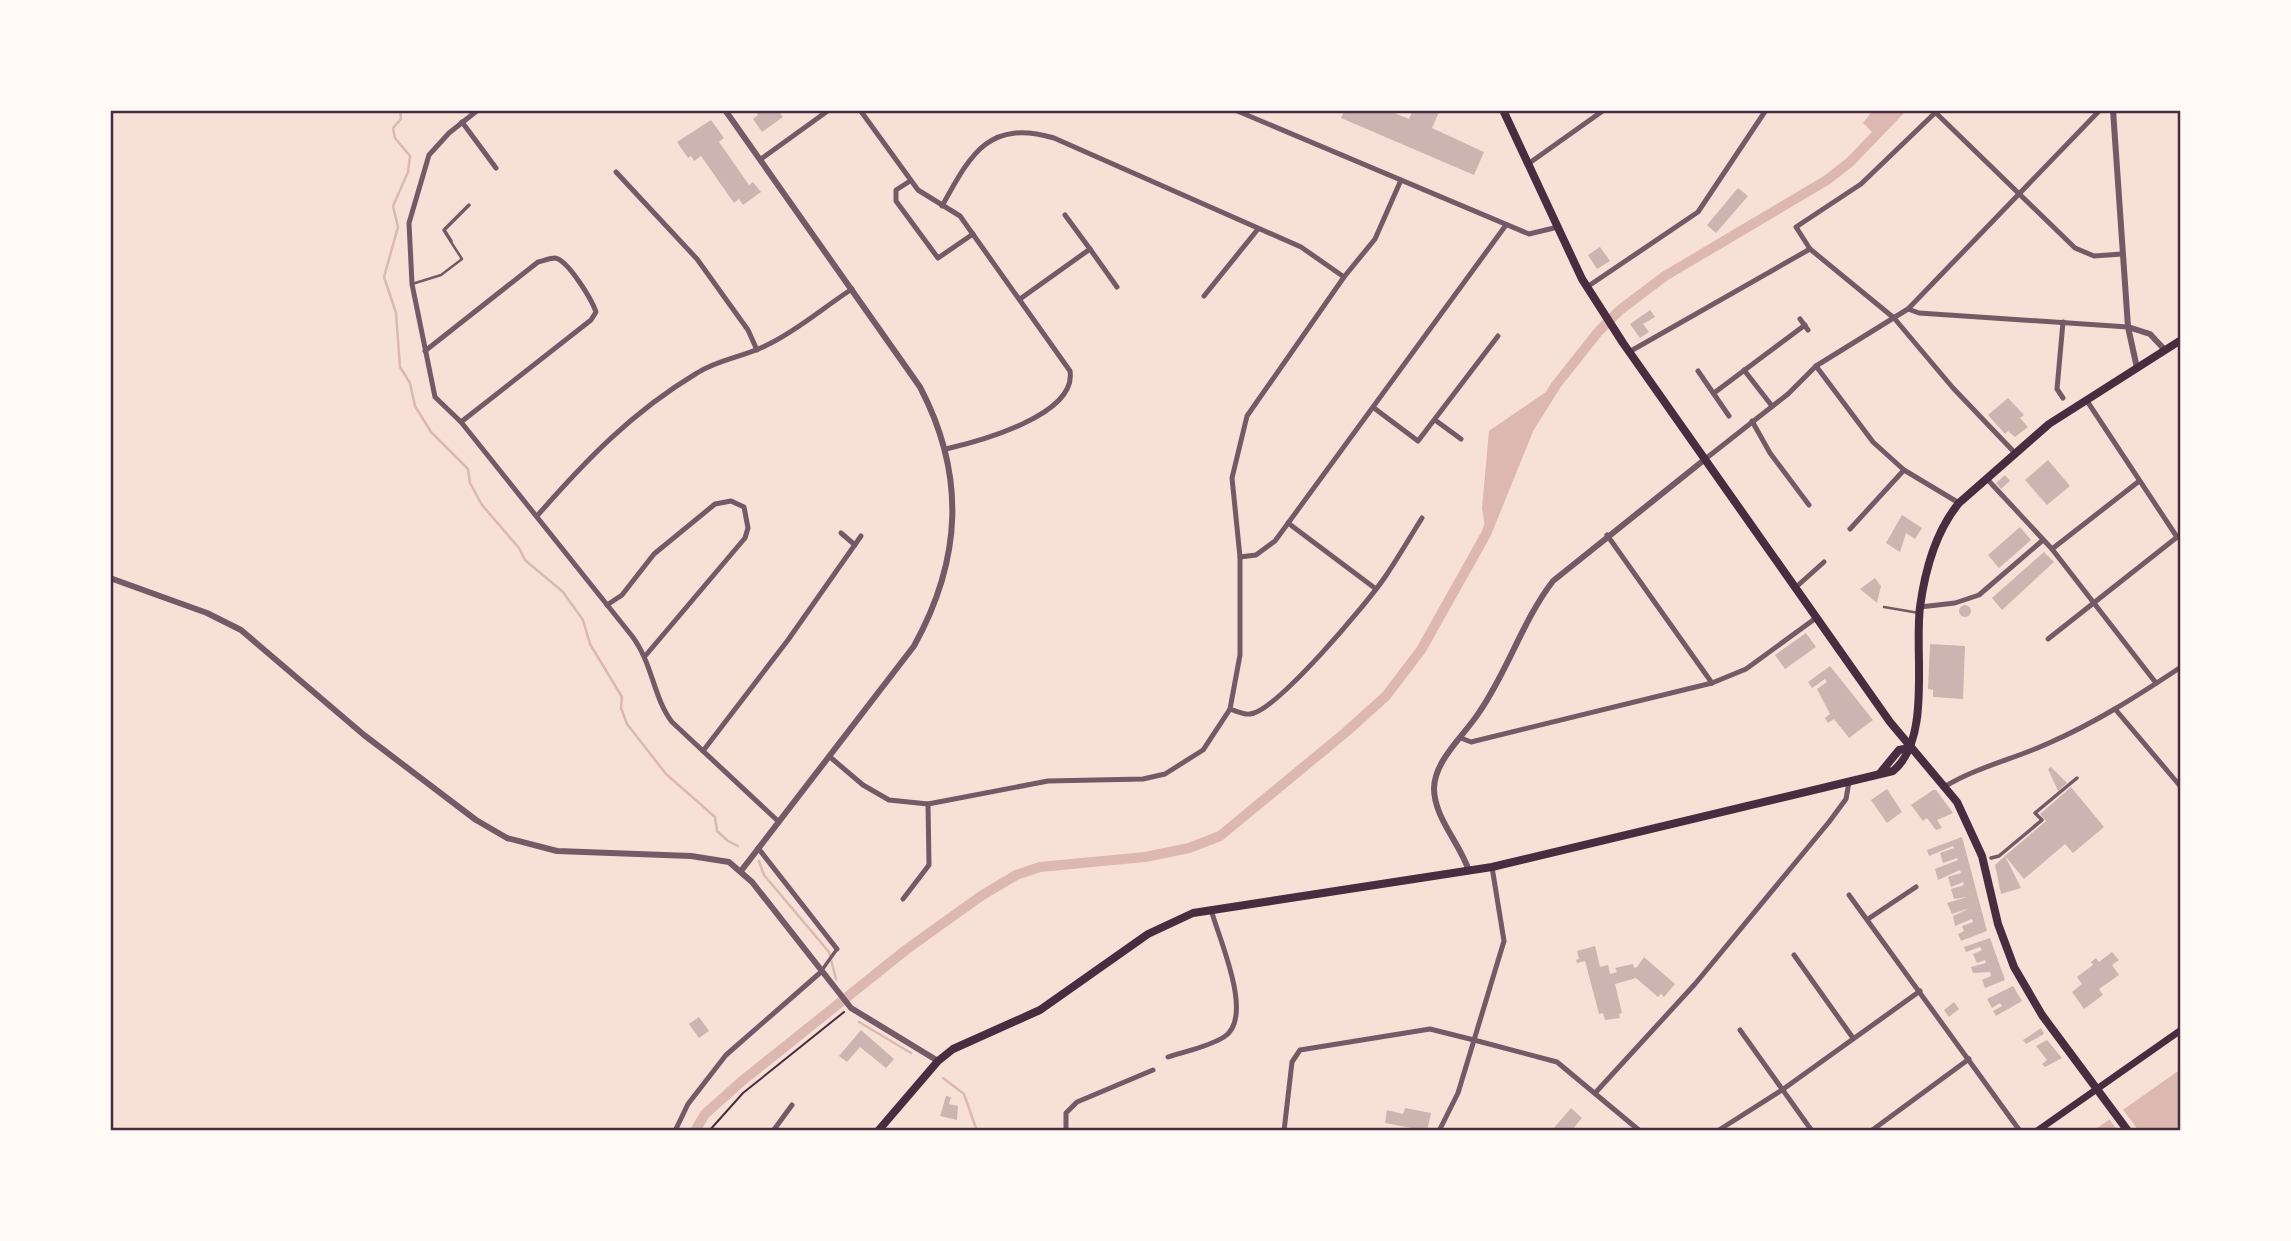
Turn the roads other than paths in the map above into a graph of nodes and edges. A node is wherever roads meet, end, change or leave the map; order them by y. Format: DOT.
graph roads {
  1 [pos="478,110"];
  2 [pos="725,110"];
  3 [pos="829,110"];
  4 [pos="860,110"];
  5 [pos="1235,110"];
  6 [pos="1503,110"];
  7 [pos="1604,110"];
  8 [pos="1766,110"];
  9 [pos="2100,110"];
  10 [pos="2113,110"];
  11 [pos="1937,112"];
  12 [pos="463,122"];
  13 [pos="761,159"];
  14 [pos="1528,164"];
  15 [pos="496,168"];
  16 [pos="616,172"];
  17 [pos="1401,180"];
  18 [pos="910,181"];
  19 [pos="2018,194"];
  20 [pos="469,205"];
  21 [pos="942,206"];
  22 [pos="1065,215"];
  23 [pos="1506,225"];
  24 [pos="1558,227"];
  25 [pos="1258,229"];
  26 [pos="973,233"];
  27 [pos="451,241"];
  28 [pos="1090,249"];
  29 [pos="1810,249"];
  30 [pos="2122,254"];
  31 [pos="1344,276"];
  32 [pos="412,284"];
  33 [pos="1117,287"];
  34 [pos="1587,287"];
  35 [pos="852,289"];
  36 [pos="1204,296"];
  37 [pos="1020,299"];
  38 [pos="1908,309"];
  39 [pos="1800,318"];
  40 [pos="1894,318"];
  41 [pos="2063,322"];
  42 [pos="2127,327"];
  43 [pos="1498,336"];
  44 [pos="2181,340"];
  45 [pos="2164,349"];
  46 [pos="757,350"];
  47 [pos="425,351"];
  48 [pos="1629,352"];
  49 [pos="1816,366"];
  50 [pos="2137,368"];
  51 [pos="1744,370"];
  52 [pos="1698,372"];
  53 [pos="1714,393"];
  54 [pos="2063,398"];
  55 [pos="2087,401"];
  56 [pos="1772,406"];
  57 [pos="1374,408"];
  58 [pos="1730,416"];
  59 [pos="1435,420"];
  60 [pos="1752,421"];
  61 [pos="461,422"];
  62 [pos="1461,439"];
  63 [pos="946,449"];
  64 [pos="2015,453"];
  65 [pos="1704,460"];
  66 [pos="1904,470"];
  67 [pos="1987,479"];
  68 [pos="2138,482"];
  69 [pos="1959,503"];
  70 [pos="1809,505"];
  71 [pos="537,516"];
  72 [pos="1422,518"];
  73 [pos="1287,523"];
  74 [pos="1850,529"];
  75 [pos="841,533"];
  76 [pos="1607,535"];
  77 [pos="861,536"];
  78 [pos="2179,536"];
  79 [pos="2043,540"];
  80 [pos="855,545"];
  81 [pos="2052,549"];
  82 [pos="1240,557"];
  83 [pos="1824,562"];
  84 [pos="110,578"];
  85 [pos="1795,588"];
  86 [pos="1376,589"];
  87 [pos="2095,601"];
  88 [pos="607,605"];
  89 [pos="1884,607"];
  90 [pos="1920,610"];
  91 [pos="1816,618"];
  92 [pos="2048,639"];
  93 [pos="646,655"];
  94 [pos="2181,667"];
  95 [pos="1712,683"];
  96 [pos="2156,683"];
  97 [pos="1230,709"];
  98 [pos="2115,709"];
  99 [pos="1461,738"];
  100 [pos="1909,748"];
  101 [pos="703,751"];
  102 [pos="830,757"];
  103 [pos="2077,778"];
  104 [pos="1849,782"];
  105 [pos="1944,787"];
  106 [pos="2181,788"];
  107 [pos="928,804"];
  108 [pos="779,822"];
  109 [pos="758,848"];
  110 [pos="1991,858"];
  111 [pos="1492,867"];
  112 [pos="741,871"];
  113 [pos="1469,871"];
  114 [pos="1916,887"];
  115 [pos="1849,894"];
  116 [pos="903,900"];
  117 [pos="1211,909"];
  118 [pos="1868,919"];
  119 [pos="837,949"];
  120 [pos="1794,955"];
  121 [pos="821,972"];
  122 [pos="1920,991"];
  123 [pos="1740,1030"];
  124 [pos="2181,1030"];
  125 [pos="1853,1038"];
  126 [pos="1474,1040"];
  127 [pos="1168,1057"];
  128 [pos="1969,1059"];
  129 [pos="938,1061"];
  130 [pos="1153,1070"];
  131 [pos="2096,1087"];
  132 [pos="1782,1090"];
  133 [pos="1597,1092"];
  134 [pos="792,1105"];
  135 [pos="1719,1130"];
  136 [pos="675,1131"];
  137 [pos="772,1131"];
  138 [pos="878,1131"];
  139 [pos="1066,1131"];
  140 [pos="1284,1131"];
  141 [pos="1439,1131"];
  142 [pos="1640,1131"];
  143 [pos="1812,1131"];
  144 [pos="1871,1131"];
  145 [pos="2020,1131"];
  146 [pos="2037,1131"];
  147 [pos="2128,1131"];
  1 -- 12 [label="street"];
  2 -- 13 [label="street"];
  3 -- 13 [label="street"];
  4 -- 18 [label="street"];
  5 -- 17 [label="street"];
  6 -- 14 [label="main road"];
  7 -- 14 [label="street"];
  8 -- 34 [label="street"];
  9 -- 19 [label="street"];
  10 -- 30 [label="street"];
  11 -- 19 [label="street"];
  11 -- 29 [label="street"];
  12 -- 15 [label="street"];
  12 -- 32 [label="street"];
  13 -- 35 [label="street"];
  14 -- 24 [label="main road"];
  16 -- 46 [label="street"];
  17 -- 23 [label="street"];
  17 -- 31 [label="street"];
  18 -- 21 [label="street"];
  18 -- 26 [label="street"];
  19 -- 30 [label="street"];
  19 -- 38 [label="street"];
  20 -- 27 [label="street"];
  21 -- 25 [label="street"];
  21 -- 26 [label="street"];
  22 -- 28 [label="street"];
  23 -- 24 [label="street"];
  23 -- 57 [label="street"];
  24 -- 34 [label="main road"];
  25 -- 31 [label="street"];
  25 -- 36 [label="street"];
  26 -- 37 [label="street"];
  27 -- 32 [label="lane"];
  28 -- 33 [label="street"];
  28 -- 37 [label="street"];
  29 -- 40 [label="street"];
  29 -- 48 [label="street"];
  30 -- 42 [label="street"];
  31 -- 82 [label="street"];
  32 -- 47 [label="street"];
  34 -- 48 [label="main road"];
  35 -- 46 [label="street"];
  35 -- 63 [label="street"];
  37 -- 63 [label="street"];
  38 -- 40 [label="street"];
  38 -- 41 [label="street"];
  39 -- 51 [label="street"];
  40 -- 49 [label="street"];
  40 -- 64 [label="street"];
  41 -- 42 [label="street"];
  41 -- 54 [label="street"];
  42 -- 45 [label="street"];
  42 -- 50 [label="street"];
  43 -- 59 [label="street"];
  44 -- 45 [label="main road"];
  45 -- 50 [label="main road"];
  46 -- 71 [label="street"];
  47 -- 61 [label="street"];
  47 -- 61 [label="street"];
  48 -- 65 [label="main road"];
  49 -- 56 [label="street"];
  49 -- 66 [label="street"];
  50 -- 55 [label="main road"];
  51 -- 53 [label="street"];
  51 -- 56 [label="street"];
  52 -- 53 [label="street"];
  53 -- 58 [label="street"];
  55 -- 64 [label="main road"];
  55 -- 68 [label="street"];
  56 -- 60 [label="street"];
  57 -- 59 [label="street"];
  57 -- 73 [label="street"];
  59 -- 62 [label="street"];
  60 -- 65 [label="street"];
  60 -- 70 [label="street"];
  61 -- 71 [label="street"];
  63 -- 102 [label="street"];
  64 -- 67 [label="main road"];
  65 -- 76 [label="street"];
  65 -- 85 [label="main road"];
  66 -- 69 [label="street"];
  66 -- 74 [label="street"];
  67 -- 69 [label="main road"];
  67 -- 79 [label="street"];
  68 -- 78 [label="street"];
  68 -- 81 [label="street"];
  69 -- 90 [label="main road"];
  71 -- 88 [label="street"];
  72 -- 86 [label="street"];
  73 -- 82 [label="street"];
  73 -- 86 [label="street"];
  75 -- 80 [label="street"];
  76 -- 95 [label="street"];
  76 -- 99 [label="street"];
  77 -- 80 [label="street"];
  78 -- 87 [label="street"];
  79 -- 81 [label="street"];
  79 -- 90 [label="street"];
  80 -- 101 [label="street"];
  81 -- 87 [label="street"];
  82 -- 97 [label="street"];
  83 -- 85 [label="street"];
  84 -- 112 [label="street"];
  85 -- 91 [label="main road"];
  86 -- 97 [label="street"];
  87 -- 92 [label="street"];
  87 -- 96 [label="street"];
  88 -- 93 [label="street"];
  88 -- 93 [label="street"];
  89 -- 90 [label="lane"];
  90 -- 100 [label="main road"];
  91 -- 95 [label="street"];
  91 -- 100 [label="main road"];
  93 -- 101 [label="street"];
  94 -- 96 [label="street"];
  95 -- 99 [label="street"];
  96 -- 98 [label="street"];
  97 -- 107 [label="street"];
  98 -- 105 [label="street"];
  98 -- 106 [label="street"];
  99 -- 113 [label="street"];
  100 -- 104 [label="main road"];
  100 -- 105 [label="main road"];
  101 -- 108 [label="street"];
  102 -- 107 [label="street"];
  102 -- 108 [label="street"];
  103 -- 110 [label="street"];
  104 -- 111 [label="main road"];
  104 -- 133 [label="street"];
  105 -- 131 [label="main road"];
  107 -- 116 [label="street"];
  108 -- 109 [label="street"];
  109 -- 112 [label="street"];
  109 -- 119 [label="street"];
  111 -- 113 [label="main road"];
  111 -- 126 [label="street"];
  112 -- 121 [label="street"];
  113 -- 117 [label="main road"];
  114 -- 118 [label="street"];
  115 -- 118 [label="street"];
  117 -- 127 [label="street"];
  117 -- 129 [label="main road"];
  118 -- 122 [label="street"];
  119 -- 121 [label="street"];
  120 -- 125 [label="street"];
  121 -- 129 [label="street"];
  121 -- 136 [label="street"];
  122 -- 125 [label="street"];
  122 -- 128 [label="street"];
  123 -- 132 [label="street"];
  124 -- 131 [label="main road"];
  125 -- 132 [label="street"];
  126 -- 133 [label="street"];
  126 -- 140 [label="street"];
  126 -- 141 [label="street"];
  128 -- 144 [label="street"];
  128 -- 145 [label="street"];
  129 -- 138 [label="main road"];
  130 -- 139 [label="street"];
  131 -- 146 [label="main road"];
  131 -- 147 [label="main road"];
  132 -- 135 [label="street"];
  132 -- 143 [label="street"];
  133 -- 142 [label="street"];
  134 -- 137 [label="street"];
}
